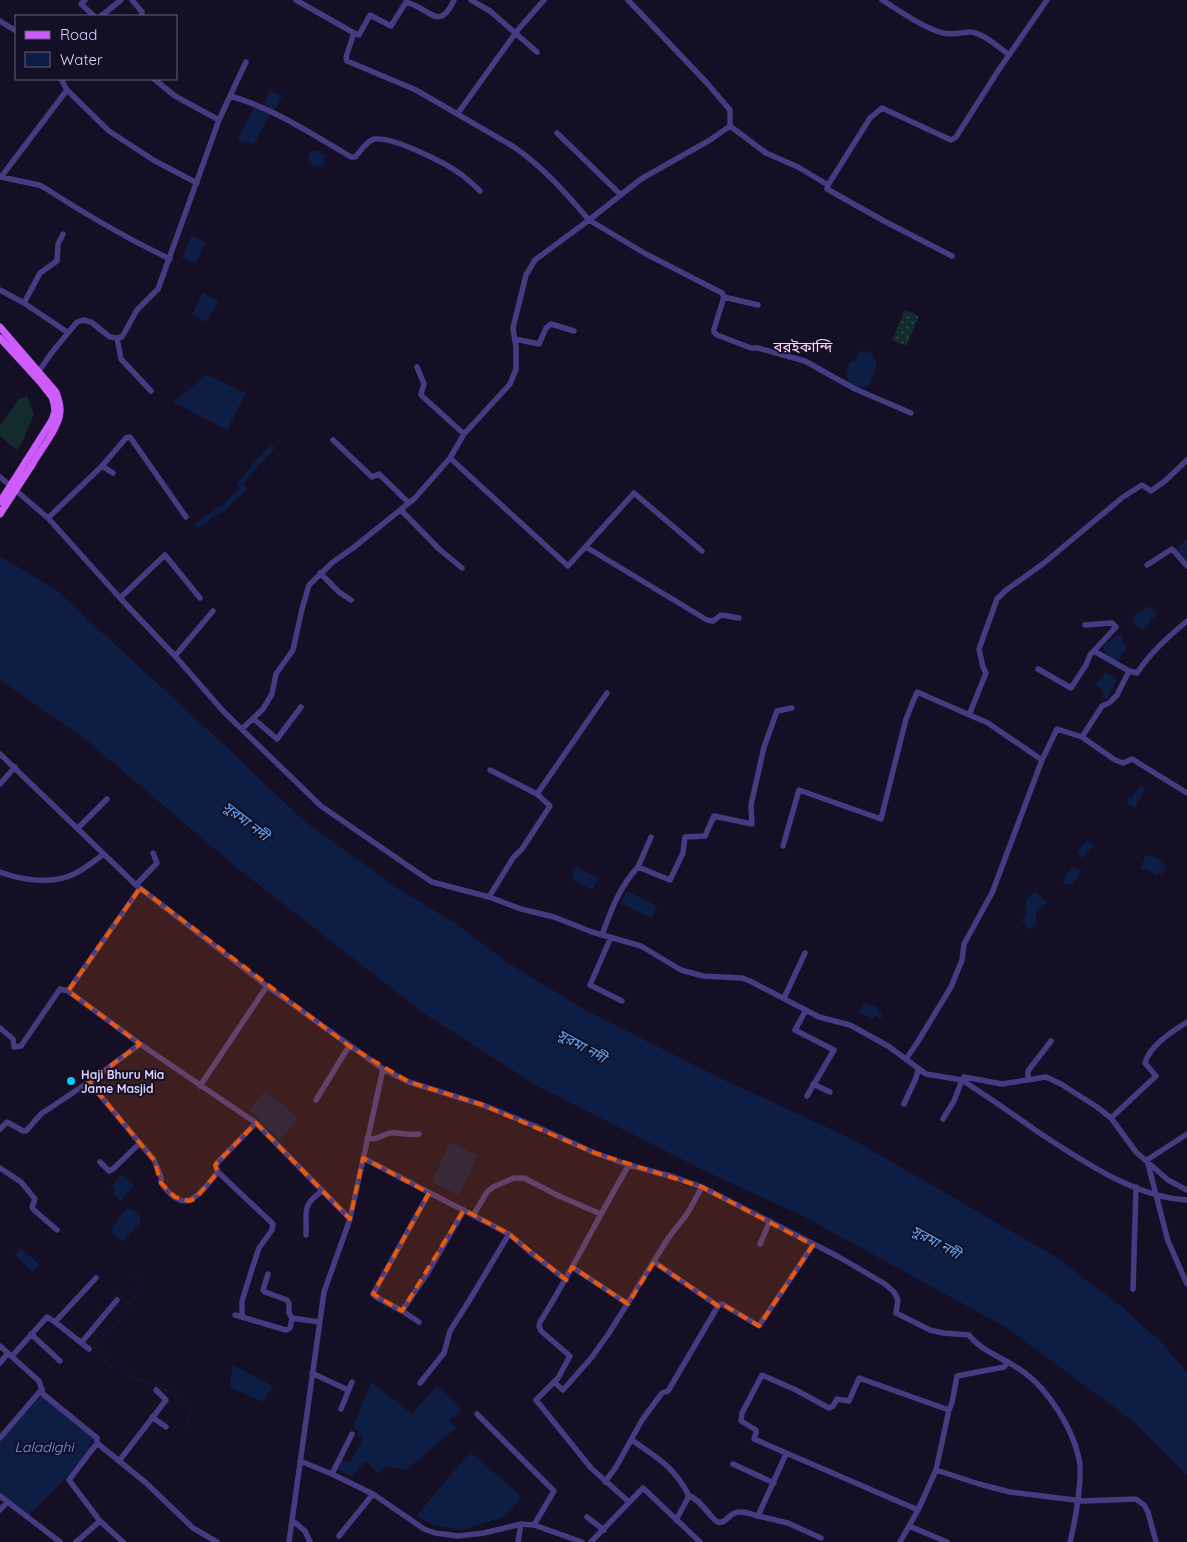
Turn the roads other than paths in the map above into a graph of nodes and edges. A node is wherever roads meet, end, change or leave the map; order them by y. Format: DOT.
graph roads {
  1 [pos="85,0"];
  2 [pos="121,0"];
  3 [pos="132,0"];
  4 [pos="296,0"];
  5 [pos="454,0"];
  6 [pos="471,0"];
  7 [pos="544,0"];
  8 [pos="628,0"];
  9 [pos="882,0"];
  10 [pos="1047,0"];
  11 [pos="406,1"];
  12 [pos="93,15"];
  13 [pos="102,15"];
  14 [pos="141,15"];
  15 [pos="0,21"];
  16 [pos="15,30"];
  17 [pos="354,33"];
  18 [pos="515,34"];
  19 [pos="537,52"];
  20 [pos="1009,55"];
  21 [pos="246,62"];
  22 [pos="62,80"];
  23 [pos="155,80"];
  24 [pos="67,90"];
  25 [pos="230,96"];
  26 [pos="458,113"];
  27 [pos="219,120"];
  28 [pos="730,126"];
  29 [pos="557,133"];
  30 [pos="0,177"];
  31 [pos="197,183"];
  32 [pos="828,185"];
  33 [pos="480,190"];
  34 [pos="621,195"];
  35 [pos="589,220"];
  36 [pos="63,234"];
  37 [pos="952,256"];
  38 [pos="170,259"];
  39 [pos="0,290"];
  40 [pos="724,297"];
  41 [pos="24,303"];
  42 [pos="758,305"];
  43 [pos="0,327"];
  44 [pos="574,331"];
  45 [pos="67,332"];
  46 [pos="0,338"];
  47 [pos="117,338"];
  48 [pos="515,340"];
  49 [pos="417,367"];
  50 [pos="37,374"];
  51 [pos="151,391"];
  52 [pos="911,412"];
  53 [pos="464,434"];
  54 [pos="333,440"];
  55 [pos="450,458"];
  56 [pos="1187,460"];
  57 [pos="29,463"];
  58 [pos="102,466"];
  59 [pos="113,473"];
  60 [pos="0,477"];
  61 [pos="0,502"];
  62 [pos="409,503"];
  63 [pos="401,510"];
  64 [pos="0,514"];
  65 [pos="186,517"];
  66 [pos="48,518"];
  67 [pos="586,547"];
  68 [pos="702,551"];
  69 [pos="1147,565"];
  70 [pos="1187,566"];
  71 [pos="462,568"];
  72 [pos="320,574"];
  73 [pos="120,598"];
  74 [pos="200,598"];
  75 [pos="351,600"];
  76 [pos="213,611"];
  77 [pos="739,618"];
  78 [pos="1187,621"];
  79 [pos="1085,625"];
  80 [pos="1094,650"];
  81 [pos="175,656"];
  82 [pos="1038,669"];
  83 [pos="1130,671"];
  84 [pos="607,693"];
  85 [pos="301,707"];
  86 [pos="792,708"];
  87 [pos="969,715"];
  88 [pos="254,719"];
  89 [pos="242,729"];
  90 [pos="1082,737"];
  91 [pos="0,754"];
  92 [pos="1042,760"];
  93 [pos="15,768"];
  94 [pos="490,770"];
  95 [pos="0,784"];
  96 [pos="1187,792"];
  97 [pos="537,794"];
  98 [pos="107,799"];
  99 [pos="78,828"];
  100 [pos="652,837"];
  101 [pos="783,846"];
  102 [pos="153,852"];
  103 [pos="104,854"];
  104 [pos="638,866"];
  105 [pos="0,872"];
  106 [pos="138,887"];
  107 [pos="489,897"];
  108 [pos="602,935"];
  109 [pos="611,937"];
  110 [pos="805,953"];
  111 [pos="267,986"];
  112 [pos="68,991"];
  113 [pos="784,998"];
  114 [pos="622,1001"];
  115 [pos="806,1010"];
  116 [pos="1187,1022"];
  117 [pos="0,1028"];
  118 [pos="1051,1041"];
  119 [pos="140,1044"];
  120 [pos="350,1046"];
  121 [pos="906,1059"];
  122 [pos="383,1068"];
  123 [pos="918,1070"];
  124 [pos="962,1080"];
  125 [pos="1028,1080"];
  126 [pos="89,1082"];
  127 [pos="814,1084"];
  128 [pos="200,1086"];
  129 [pos="830,1092"];
  130 [pos="807,1096"];
  131 [pos="316,1100"];
  132 [pos="904,1104"];
  133 [pos="1111,1118"];
  134 [pos="943,1119"];
  135 [pos="256,1123"];
  136 [pos="0,1129"];
  137 [pos="418,1134"];
  138 [pos="1187,1134"];
  139 [pos="367,1138"];
  140 [pos="140,1143"];
  141 [pos="363,1158"];
  142 [pos="1147,1160"];
  143 [pos="100,1162"];
  144 [pos="629,1165"];
  145 [pos="0,1168"];
  146 [pos="218,1172"];
  147 [pos="702,1187"];
  148 [pos="1136,1187"];
  149 [pos="1187,1190"];
  150 [pos="322,1192"];
  151 [pos="429,1193"];
  152 [pos="1154,1193"];
  153 [pos="1187,1200"];
  154 [pos="464,1210"];
  155 [pos="474,1214"];
  156 [pos="600,1214"];
  157 [pos="350,1219"];
  158 [pos="770,1221"];
  159 [pos="57,1230"];
  160 [pos="509,1234"];
  161 [pos="306,1235"];
  162 [pos="760,1244"];
  163 [pos="813,1245"];
  164 [pos="654,1262"];
  165 [pos="572,1267"];
  166 [pos="268,1274"];
  167 [pos="96,1278"];
  168 [pos="566,1280"];
  169 [pos="1187,1284"];
  170 [pos="1133,1289"];
  171 [pos="118,1300"];
  172 [pos="628,1304"];
  173 [pos="718,1306"];
  174 [pos="402,1311"];
  175 [pos="235,1315"];
  176 [pos="242,1317"];
  177 [pos="292,1318"];
  178 [pos="55,1322"];
  179 [pos="319,1322"];
  180 [pos="419,1322"];
  181 [pos="31,1334"];
  182 [pos="81,1342"];
  183 [pos="0,1346"];
  184 [pos="89,1349"];
  185 [pos="10,1354"];
  186 [pos="60,1361"];
  187 [pos="1008,1362"];
  188 [pos="0,1363"];
  189 [pos="312,1373"];
  190 [pos="352,1382"];
  191 [pos="554,1382"];
  192 [pos="420,1383"];
  193 [pos="42,1389"];
  194 [pos="156,1390"];
  195 [pos="348,1390"];
  196 [pos="341,1409"];
  197 [pos="949,1410"];
  198 [pos="477,1414"];
  199 [pos="152,1417"];
  200 [pos="166,1427"];
  201 [pos="352,1434"];
  202 [pos="0,1438"];
  203 [pos="632,1440"];
  204 [pos="97,1443"];
  205 [pos="786,1454"];
  206 [pos="119,1461"];
  207 [pos="300,1461"];
  208 [pos="733,1464"];
  209 [pos="936,1470"];
  210 [pos="332,1474"];
  211 [pos="605,1482"];
  212 [pos="774,1484"];
  213 [pos="373,1494"];
  214 [pos="0,1496"];
  215 [pos="690,1496"];
  216 [pos="1078,1500"];
  217 [pos="7,1502"];
  218 [pos="629,1502"];
  219 [pos="0,1510"];
  220 [pos="918,1510"];
  221 [pos="758,1516"];
  222 [pos="587,1517"];
  223 [pos="292,1520"];
  224 [pos="676,1520"];
  225 [pos="100,1521"];
  226 [pos="521,1524"];
  227 [pos="534,1525"];
  228 [pos="909,1526"];
  229 [pos="604,1530"];
  230 [pos="339,1536"];
  231 [pos="821,1538"];
  232 [pos="457,1539"];
  233 [pos="60,1542"];
  234 [pos="76,1542"];
  235 [pos="123,1542"];
  236 [pos="216,1542"];
  237 [pos="289,1542"];
  238 [pos="310,1542"];
  239 [pos="518,1542"];
  240 [pos="582,1542"];
  241 [pos="591,1542"];
  242 [pos="700,1542"];
  243 [pos="900,1542"];
  244 [pos="946,1542"];
  245 [pos="1070,1542"];
  246 [pos="1156,1542"];
  1 -- 12 [label="street"];
  2 -- 13 [label="street"];
  3 -- 14 [label="street"];
  4 -- 17 [label="street"];
  5 -- 11 [label="street"];
  6 -- 18 [label="street"];
  7 -- 18 [label="street"];
  8 -- 28 [label="street"];
  9 -- 20 [label="street"];
  10 -- 20 [label="street"];
  11 -- 17 [label="street"];
  15 -- 16 [label="street"];
  17 -- 26 [label="street"];
  18 -- 19 [label="street"];
  18 -- 26 [label="street"];
  20 -- 32 [label="street"];
  21 -- 25 [label="street"];
  22 -- 24 [label="street"];
  23 -- 27 [label="street"];
  24 -- 30 [label="street"];
  24 -- 31 [label="street"];
  25 -- 27 [label="street"];
  25 -- 33 [label="street"];
  26 -- 35 [label="street"];
  27 -- 31 [label="street"];
  28 -- 32 [label="street"];
  28 -- 34 [label="street"];
  29 -- 34 [label="street"];
  30 -- 38 [label="street"];
  31 -- 38 [label="street"];
  32 -- 37 [label="street"];
  34 -- 35 [label="street"];
  35 -- 40 [label="street"];
  35 -- 48 [label="street"];
  36 -- 41 [label="street"];
  38 -- 47 [label="street"];
  39 -- 41 [label="street"];
  40 -- 42 [label="street"];
  40 -- 52 [label="street"];
  41 -- 45 [label="street"];
  43 -- 50 [label="main road"];
  44 -- 48 [label="street"];
  45 -- 47 [label="street"];
  45 -- 50 [label="street"];
  46 -- 50 [label="main road"];
  47 -- 51 [label="street"];
  48 -- 53 [label="street"];
  49 -- 53 [label="street"];
  50 -- 57 [label="main road"];
  53 -- 55 [label="street"];
  54 -- 62 [label="street"];
  55 -- 62 [label="street"];
  55 -- 67 [label="street"];
  56 -- 87 [label="street"];
  57 -- 61 [label="main road, bridge"];
  57 -- 64 [label="main road, bridge"];
  58 -- 59 [label="street"];
  58 -- 65 [label="street"];
  58 -- 66 [label="street"];
  60 -- 66 [label="street"];
  62 -- 63 [label="street"];
  63 -- 71 [label="street"];
  63 -- 72 [label="street"];
  66 -- 73 [label="street"];
  67 -- 68 [label="street"];
  67 -- 77 [label="street"];
  69 -- 70 [label="street"];
  72 -- 75 [label="street"];
  72 -- 88 [label="street"];
  73 -- 74 [label="street"];
  73 -- 81 [label="street"];
  76 -- 81 [label="street"];
  78 -- 83 [label="street"];
  79 -- 80 [label="street"];
  80 -- 82 [label="street"];
  80 -- 83 [label="street"];
  81 -- 89 [label="street"];
  83 -- 90 [label="street"];
  84 -- 97 [label="street"];
  85 -- 88 [label="street"];
  86 -- 104 [label="street"];
  87 -- 92 [label="street"];
  87 -- 101 [label="street"];
  88 -- 89 [label="street"];
  89 -- 107 [label="street"];
  90 -- 92 [label="street"];
  90 -- 96 [label="street"];
  91 -- 93 [label="street"];
  92 -- 121 [label="street"];
  93 -- 95 [label="street"];
  93 -- 99 [label="street"];
  94 -- 97 [label="street"];
  97 -- 107 [label="street"];
  98 -- 99 [label="street"];
  99 -- 103 [label="street"];
  100 -- 104 [label="street"];
  102 -- 106 [label="street"];
  103 -- 105 [label="street"];
  103 -- 106 [label="street"];
  104 -- 108 [label="street"];
  106 -- 111 [label="street"];
  106 -- 112 [label="street"];
  107 -- 108 [label="street"];
  108 -- 109 [label="street"];
  109 -- 113 [label="street"];
  109 -- 114 [label="street"];
  110 -- 113 [label="street"];
  111 -- 120 [label="street"];
  111 -- 128 [label="street"];
  112 -- 117 [label="street"];
  112 -- 119 [label="street"];
  113 -- 115 [label="street"];
  115 -- 121 [label="street"];
  115 -- 127 [label="street"];
  116 -- 133 [label="street"];
  118 -- 125 [label="street"];
  119 -- 126 [label="street"];
  119 -- 128 [label="street"];
  120 -- 122 [label="street"];
  120 -- 131 [label="street"];
  121 -- 123 [label="street"];
  122 -- 139 [label="street"];
  122 -- 144 [label="street"];
  123 -- 124 [label="street"];
  123 -- 132 [label="street"];
  124 -- 125 [label="street"];
  124 -- 134 [label="street"];
  124 -- 148 [label="street"];
  125 -- 133 [label="street"];
  126 -- 136 [label="street"];
  126 -- 140 [label="street"];
  127 -- 129 [label="street"];
  127 -- 130 [label="street"];
  128 -- 135 [label="street"];
  133 -- 142 [label="street"];
  135 -- 146 [label="street"];
  135 -- 150 [label="street"];
  137 -- 139 [label="street"];
  138 -- 142 [label="street"];
  139 -- 141 [label="street"];
  140 -- 143 [label="street"];
  140 -- 146 [label="street"];
  141 -- 151 [label="street"];
  141 -- 157 [label="street"];
  142 -- 149 [label="street"];
  142 -- 152 [label="street"];
  144 -- 147 [label="street"];
  144 -- 156 [label="street"];
  145 -- 159 [label="street"];
  146 -- 176 [label="street"];
  147 -- 158 [label="street"];
  147 -- 164 [label="street"];
  148 -- 152 [label="street"];
  148 -- 170 [label="street"];
  150 -- 157 [label="street"];
  150 -- 161 [label="street"];
  151 -- 154 [label="street"];
  151 -- 174 [label="street"];
  152 -- 153 [label="street"];
  152 -- 169 [label="street"];
  154 -- 155 [label="street"];
  154 -- 174 [label="street"];
  155 -- 156 [label="street"];
  155 -- 160 [label="street"];
  156 -- 165 [label="street"];
  157 -- 179 [label="street"];
  158 -- 162 [label="street"];
  158 -- 163 [label="street"];
  160 -- 168 [label="street"];
  160 -- 192 [label="street"];
  163 -- 173 [label="street"];
  163 -- 187 [label="street"];
  164 -- 172 [label="street"];
  164 -- 173 [label="street"];
  165 -- 168 [label="street"];
  165 -- 172 [label="street"];
  166 -- 177 [label="street"];
  167 -- 178 [label="street"];
  168 -- 191 [label="street"];
  171 -- 182 [label="street"];
  172 -- 191 [label="street"];
  173 -- 203 [label="street"];
  174 -- 180 [label="street"];
  175 -- 176 [label="street"];
  176 -- 177 [label="street"];
  177 -- 179 [label="street"];
  178 -- 181 [label="street"];
  178 -- 182 [label="street"];
  179 -- 189 [label="street"];
  181 -- 185 [label="street"];
  181 -- 186 [label="street"];
  182 -- 184 [label="street"];
  183 -- 185 [label="street"];
  185 -- 188 [label="street"];
  185 -- 193 [label="street"];
  187 -- 197 [label="street"];
  187 -- 216 [label="street"];
  189 -- 195 [label="street"];
  189 -- 207 [label="street"];
  190 -- 195 [label="street"];
  191 -- 211 [label="street"];
  193 -- 202 [label="street"];
  193 -- 204 [label="street"];
  194 -- 199 [label="street"];
  195 -- 196 [label="street"];
  197 -- 205 [label="street"];
  197 -- 209 [label="street"];
  198 -- 227 [label="street"];
  199 -- 200 [label="street"];
  199 -- 206 [label="street"];
  201 -- 210 [label="street"];
  203 -- 211 [label="street"];
  203 -- 215 [label="street"];
  204 -- 206 [label="street"];
  204 -- 225 [label="street"];
  205 -- 212 [label="street"];
  205 -- 220 [label="street"];
  206 -- 236 [label="street"];
  207 -- 210 [label="street"];
  207 -- 223 [label="street"];
  208 -- 212 [label="street"];
  209 -- 216 [label="street"];
  209 -- 220 [label="street"];
  210 -- 213 [label="street"];
  211 -- 218 [label="street"];
  212 -- 221 [label="street"];
  213 -- 230 [label="street"];
  213 -- 232 [label="street"];
  214 -- 217 [label="street"];
  215 -- 221 [label="street"];
  215 -- 224 [label="street"];
  216 -- 245 [label="street"];
  216 -- 246 [label="street"];
  217 -- 219 [label="street"];
  217 -- 233 [label="street"];
  218 -- 224 [label="street"];
  218 -- 229 [label="street"];
  220 -- 228 [label="street"];
  221 -- 231 [label="street"];
  222 -- 229 [label="street"];
  223 -- 237 [label="street"];
  223 -- 238 [label="street"];
  224 -- 242 [label="street"];
  225 -- 234 [label="street"];
  225 -- 235 [label="street"];
  226 -- 227 [label="street"];
  226 -- 232 [label="street"];
  226 -- 239 [label="street"];
  227 -- 240 [label="street"];
  228 -- 243 [label="street"];
  228 -- 244 [label="street"];
  229 -- 241 [label="street"];
}
